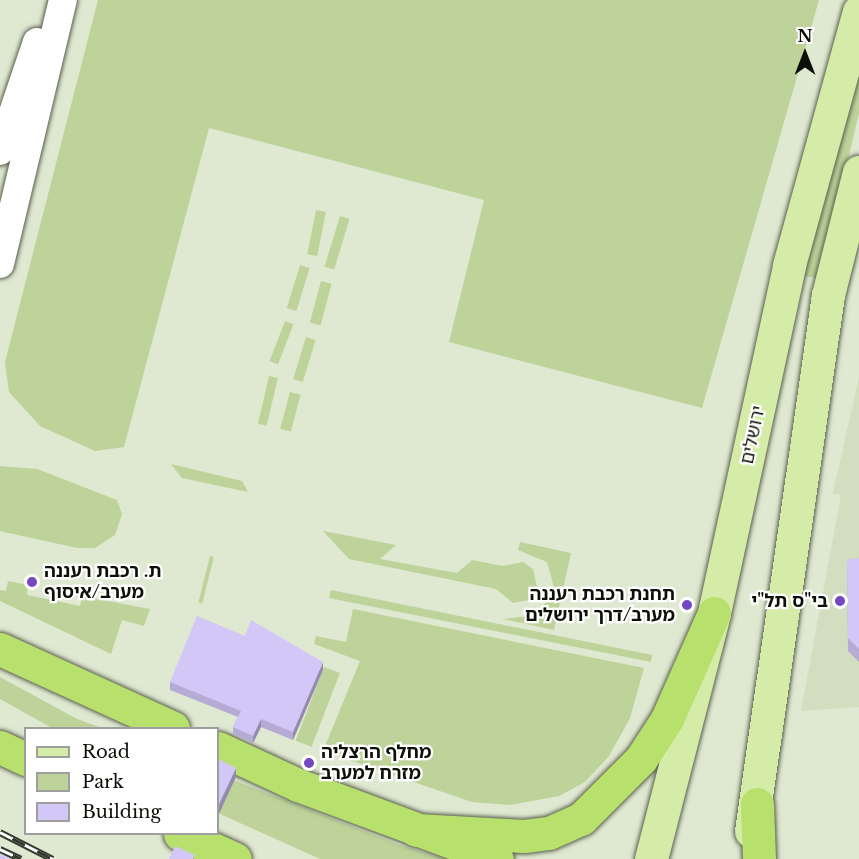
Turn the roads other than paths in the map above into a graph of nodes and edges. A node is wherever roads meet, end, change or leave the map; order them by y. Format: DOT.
graph roads {
  1 [pos="51,0"];
  2 [pos="63,0"];
  3 [pos="859,12"];
  4 [pos="0,152"];
  5 [pos="859,172"];
  6 [pos="0,264"];
  7 [pos="714,613"];
  8 [pos="0,649"];
  9 [pos="169,727"];
  10 [pos="0,747"];
  11 [pos="219,748"];
  12 [pos="24,758"];
  13 [pos="757,804"];
  14 [pos="416,830"];
  15 [pos="182,835"];
  16 [pos="235,859"];
  17 [pos="497,859"];
  18 [pos="651,859"];
  19 [pos="746,859"];
  20 [pos="759,859"];
  1 -- 4 [label="street"];
  2 -- 6 [label="street"];
  3 -- 7 [label="main road, ירושלים"];
  5 -- 13 [label="main road"];
  7 -- 14 [label="highway"];
  7 -- 18 [label="main road, ירושלים"];
  8 -- 9 [label="highway"];
  10 -- 12 [label="highway"];
  11 -- 14 [label="highway"];
  13 -- 19 [label="main road"];
  13 -- 20 [label="highway"];
  14 -- 17 [label="highway"];
  15 -- 16 [label="highway"];
}
